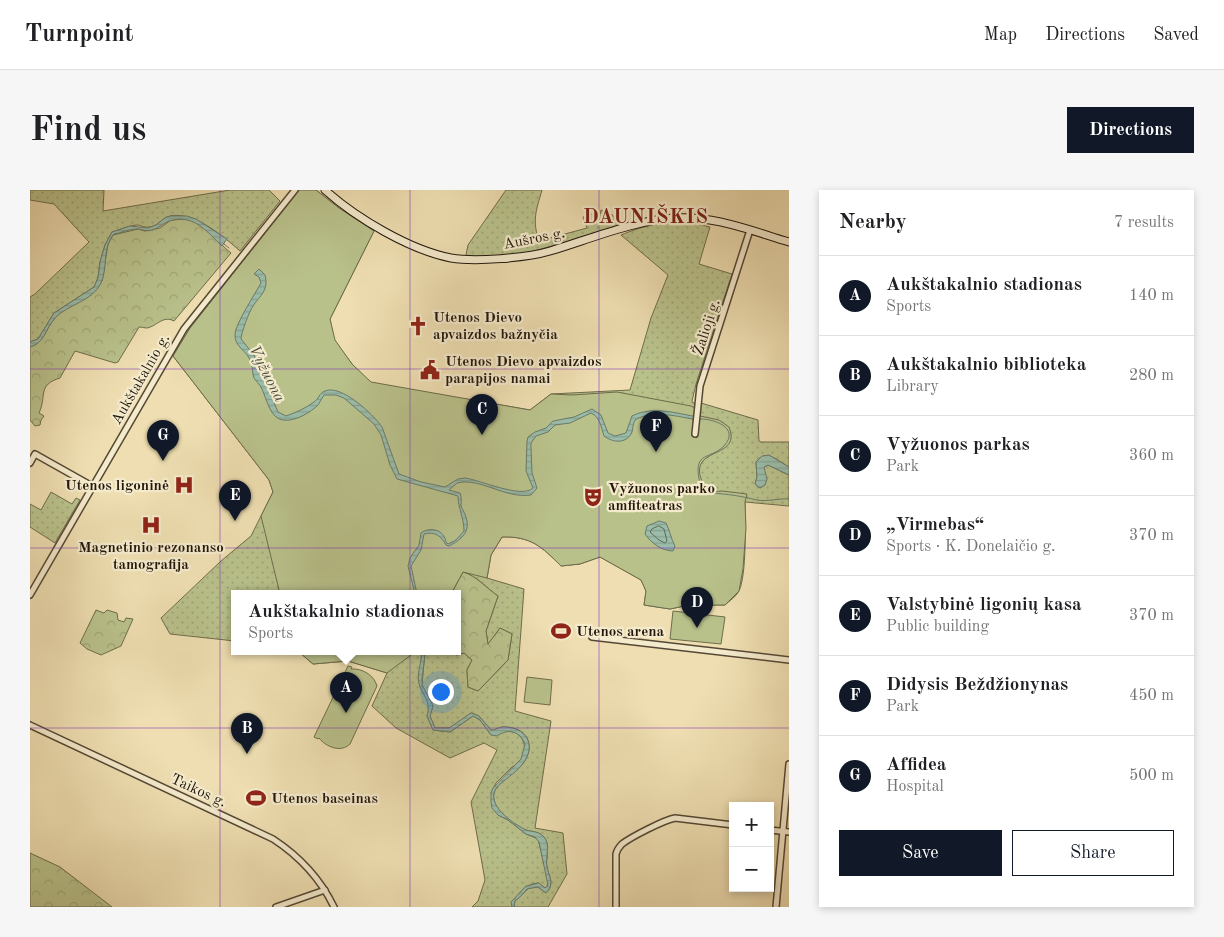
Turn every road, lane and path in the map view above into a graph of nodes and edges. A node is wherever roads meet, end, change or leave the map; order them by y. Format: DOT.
graph roads {
  1 [pos="295,190"];
  2 [pos="325,190"];
  3 [pos="750,230"];
  4 [pos="789,242"];
  5 [pos="695,434"];
  6 [pos="30,463"];
  7 [pos="92,486"];
  8 [pos="30,596"];
  9 [pos="592,637"];
  10 [pos="789,660"];
  11 [pos="30,725"];
  12 [pos="789,764"];
  13 [pos="729,824"];
  14 [pos="774,830"];
  15 [pos="783,831"];
  16 [pos="789,832"];
  17 [pos="325,890"];
  18 [pos="276,907"];
  19 [pos="334,907"];
  20 [pos="616,907"];
  21 [pos="776,907"];
  1 -- 7 [label="street, Aukštakalnio g."];
  2 -- 3 [label="street, Aušros g."];
  3 -- 4 [label="street, Aušros g."];
  3 -- 5 [label="street, Žalioji g."];
  6 -- 7 [label="street"];
  7 -- 8 [label="street, Aukštakalnio g."];
  9 -- 10 [label="street"];
  11 -- 17 [label="street, Taikos g."];
  12 -- 15 [label="street"];
  13 -- 20 [label="street"];
  14 -- 15 [label="street"];
  15 -- 16 [label="street"];
  15 -- 21 [label="street"];
  17 -- 18 [label="street"];
  17 -- 19 [label="street, Taikos g."];
}
